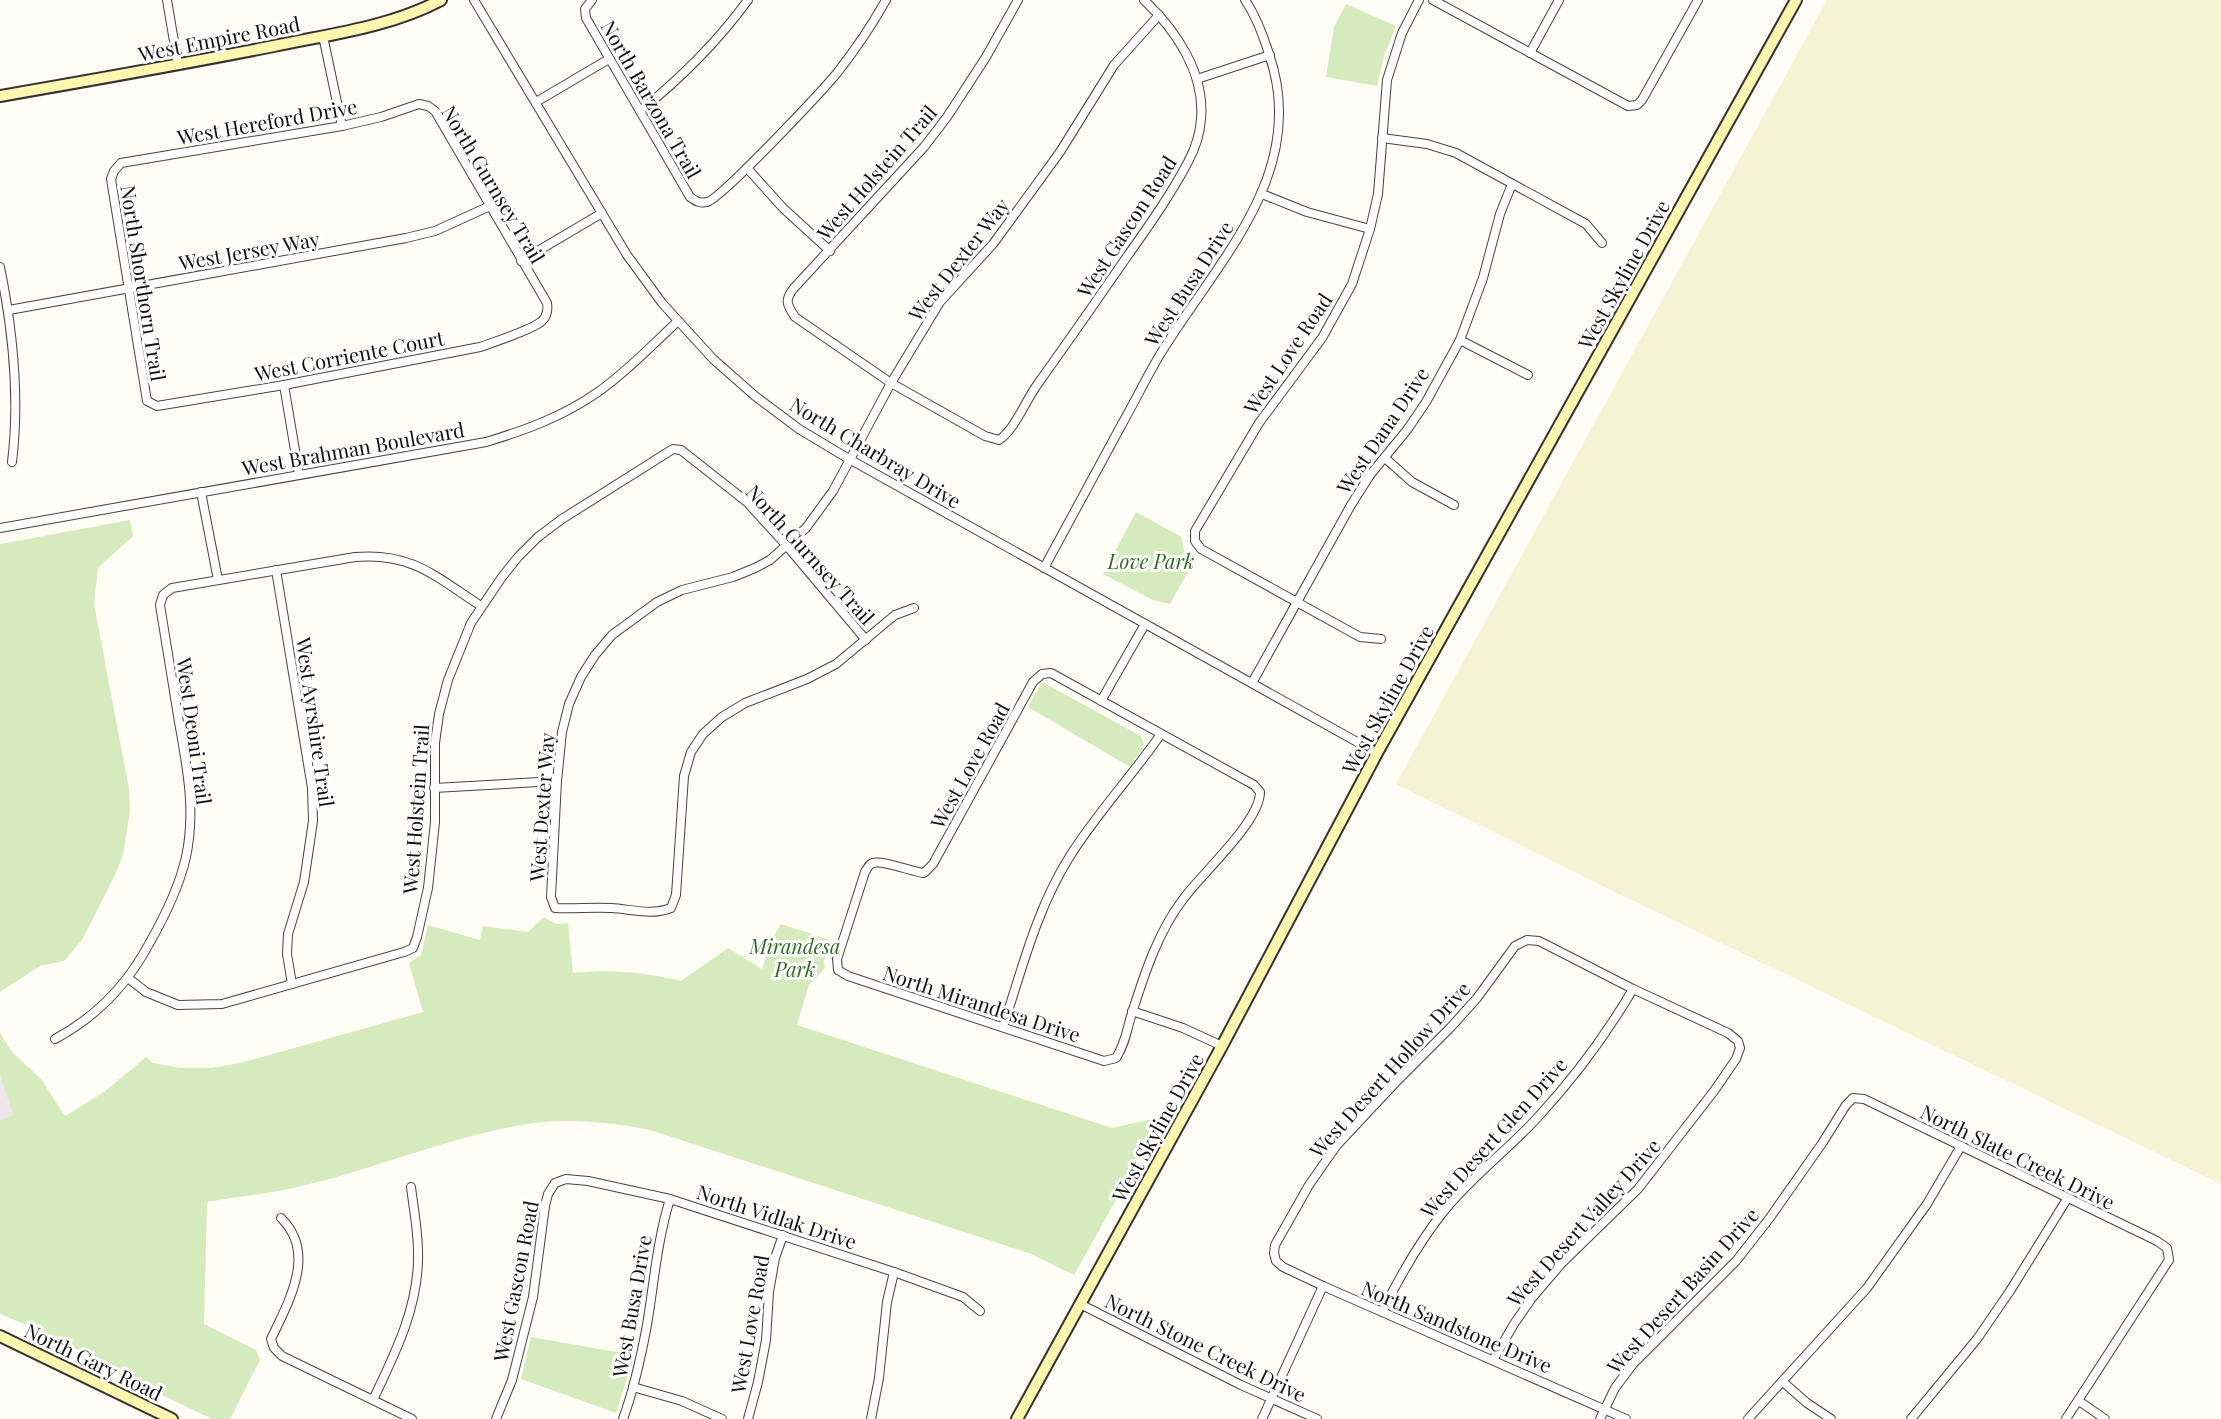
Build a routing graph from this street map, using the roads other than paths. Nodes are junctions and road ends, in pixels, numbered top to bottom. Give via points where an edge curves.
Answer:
1 (167, 0) edge
2 (441, 0) edge
3 (474, 0) edge
4 (592, 0) edge
5 (748, 0) edge
6 (886, 0) edge
7 (1018, 0) edge
8 (1144, 0) edge
9 (1245, 0) edge
10 (1419, 0) edge
11 (1432, 0) edge
12 (1559, 0) edge
13 (1698, 0) edge
14 (1796, 0) edge
15 (1159, 15) junction
16 (323, 36) junction
17 (1530, 53) junction
18 (1270, 55) junction
19 (609, 58) junction
20 (178, 65) junction
21 (1197, 79) junction
22 (0, 96) edge
23 (536, 102) junction
24 (428, 106) joint
25 (640, 111) junction
26 (342, 126) junction
27 (1382, 138) junction
28 (747, 168) junction
29 (114, 171) joint
30 (1512, 184) junction
31 (1262, 194) junction
32 (490, 206) junction
33 (602, 213) junction
34 (1370, 229) junction
35 (1602, 243) dead end
36 (830, 251) junction
37 (521, 261) junction
38 (0, 267) edge
39 (128, 288) junction
40 (9, 310) junction
41 (548, 310) joint
42 (677, 322) junction
43 (1460, 340) junction
44 (1528, 375) dead end
45 (891, 383) junction
46 (284, 385) junction
47 (147, 402) joint
48 (673, 450) joint
49 (1385, 458) junction
50 (849, 459) junction
51 (12, 462) dead end
52 (299, 474) junction
53 (201, 492) junction
54 (1454, 505) dead end
55 (0, 528) edge
56 (788, 546) junction
57 (1044, 568) junction
58 (276, 570) junction
59 (218, 580) junction
60 (1297, 603) junction
61 (481, 606) junction
62 (914, 608) dead end
63 (1144, 624) junction
64 (1381, 639) dead end
65 (866, 640) junction
66 (1252, 683) junction
67 (1101, 701) junction
68 (1161, 734) junction
69 (1377, 753) junction
70 (557, 781) junction
71 (434, 788) junction
72 (838, 970) joint
73 (128, 978) junction
74 (292, 984) junction
75 (1633, 989) junction
76 (1132, 1011) junction
77 (1003, 1027) junction
78 (55, 1039) dead end
79 (1222, 1046) junction
80 (1853, 1098) joint
81 (1961, 1146) junction
82 (555, 1183) joint
83 (411, 1187) dead end
84 (2067, 1198) junction
85 (670, 1199) junction
86 (281, 1218) dead end
87 (783, 1235) junction
88 (1276, 1261) joint
89 (894, 1272) junction
90 (1323, 1286) junction
91 (1080, 1304) junction
92 (980, 1311) dead end
93 (1382, 1312) junction
94 (0, 1336) edge
95 (1493, 1360) junction
96 (1784, 1382) junction
97 (633, 1387) junction
98 (1273, 1399) junction
99 (373, 1400) junction
100 (2079, 1401) junction
101 (1605, 1408) junction
102 (159, 1416) edge
103 (172, 1419) edge
104 (412, 1419) edge
105 (496, 1419) edge
106 (623, 1419) edge
107 (722, 1419) edge
108 (748, 1419) edge
109 (871, 1419) edge
110 (1017, 1419) edge
111 (1262, 1419) edge
112 (1317, 1419) edge
113 (1600, 1419) edge
114 (1626, 1419) edge
115 (1748, 1419) edge
116 (1831, 1419) edge
117 (1911, 1419) edge
118 (2066, 1419) edge
119 (2105, 1419) edge

1 - 20 street
2 - 16 street, West Empire Road via 389,21
3 - 23 street, North Charbray Drive
4 - 19 street, North Barzona Trail via 585,9 586,18
5 - 25 street via 706,49
6 - 28 street via 836,74
7 - 36 street, West Holstein Trail via 947,117
8 - 15 street, West Gascon Road
9 - 18 street, West Busa Drive
10 - 27 street, West Love Road via 1393,56
11 - 17 street
12 - 17 street
13 - 17 street via 1637,105 1628,106
14 - 69 street, West Skyline Drive
15 - 21 street, West Gascon Road via 1181,44
15 - 45 street, West Dexter Way via 1113,65 1060,152 993,244 940,302
16 - 20 street, West Empire Road
16 - 26 street
18 - 21 street
18 - 31 street, West Busa Drive via 1279,99 1279,131
19 - 23 street
19 - 25 street, North Barzona Trail
20 - 22 street, West Empire Road
21 - 45 street, West Gascon Road via 1201,117 1189,160 1155,216 1034,389 1009,433 999,440 985,435
23 - 33 street, North Charbray Drive
24 - 26 street, West Hereford Drive via 419,104
24 - 32 street, North Gurnsey Trail via 435,111
25 - 28 street, North Barzona Trail via 690,197 698,202 709,202
26 - 29 street, West Hereford Drive via 120,163
27 - 30 street via 1427,144 1456,153
27 - 34 street, West Love Road
28 - 36 street
29 - 39 street, North Shorthorn Trail via 111,179
30 - 35 street via 1586,224
30 - 43 street, West Dana Drive
31 - 34 street via 1307,212
31 - 57 street, West Busa Drive via 1248,222 1161,353
32 - 37 street, North Gurnsey Trail
32 - 39 street, West Jersey Way via 435,231 406,238
33 - 37 street
33 - 42 street, North Charbray Drive via 645,282
34 - 60 street, West Love Road via 1352,284 1339,309 1259,423 1195,531 1195,541 1201,549
36 - 45 street, West Holstein Trail via 787,296 786,304 795,317
37 - 41 street, North Gurnsey Trail
38 - 40 street
39 - 40 street, West Jersey Way
39 - 47 street, North Shorthorn Trail
40 - 51 street via 16,432
41 - 46 street, West Corriente Court via 542,321 480,347
42 - 50 street, North Charbray Drive via 756,396 799,429
42 - 52 street, West Brahman Boulevard via 599,391 548,421 486,442
43 - 44 street
43 - 49 street, West Dana Drive via 1426,402
45 - 50 street, West Dexter Way
46 - 47 street, West Corriente Court via 157,406
46 - 52 street
48 - 56 street, North Gurnsey Trail via 681,450 747,502
48 - 61 street, West Holstein Trail via 538,537
49 - 54 street via 1412,482
49 - 60 street, West Dana Drive via 1351,505
50 - 56 street, West Dexter Way via 821,510
50 - 57 street, North Charbray Drive
52 - 53 street, West Brahman Boulevard
53 - 55 street, West Brahman Boulevard
53 - 59 street
56 - 65 street, North Gurnsey Trail
56 - 70 street, West Dexter Way via 770,560 733,577 682,590 657,602 612,635 585,669 569,704
57 - 63 street, North Charbray Drive
58 - 59 street
58 - 61 street via 356,557 396,557 418,565
58 - 74 street, West Ayrshire Trail via 312,788 304,882 288,934
59 - 73 street, West Deoni Trail via 172,588 163,595 160,605 190,789 191,822 175,894
60 - 64 street via 1360,637
60 - 66 street, West Dana Drive
61 - 71 street, West Holstein Trail via 460,646 439,714
62 - 65 street via 895,615
63 - 66 street, North Charbray Drive
63 - 67 street
65 - 70 street, West Dexter Way via 836,664 807,679 744,703 703,734 691,752 684,776 676,895 671,908 650,913 555,908 551,897
66 - 69 street, North Charbray Drive
67 - 68 street
67 - 72 street, West Love Road via 1051,673 1042,674 1034,682 933,864 924,873 879,861 865,872 837,959
68 - 76 street via 1254,785 1260,800 1168,923
68 - 77 street via 1090,828 1052,888
69 - 79 street, West Skyline Drive
70 - 71 street
71 - 74 street, West Holstein Trail via 435,822 428,888 412,948
72 - 77 street, North Mirandesa Drive
73 - 74 street via 160,999 200,1006 222,1004
73 - 78 street, West Deoni Trail via 88,1018
75 - 88 street, West Desert Hollow Drive via 1539,942 1527,940 1515,946 1477,998 1338,1144 1275,1245
75 - 93 street, West Desert Glen Drive via 1553,1100 1445,1210 1399,1278
75 - 95 street, West Desert Valley Drive via 1728,1033 1738,1041 1736,1059 1638,1189 1532,1298
76 - 77 street, North Mirandesa Drive via 1123,1047 1116,1058 1104,1061
76 - 79 street
79 - 91 street, West Skyline Drive
80 - 81 street, North Slate Creek Drive via 1864,1099
80 - 101 street, West Desert Basin Drive via 1743,1253 1633,1364
81 - 84 street, North Slate Creek Drive
81 - 96 street via 1927,1204 1867,1288
82 - 85 street, North Vidlak Drive via 566,1179 588,1181
82 - 105 street, West Gascon Road via 545,1206 524,1336
83 - 99 street via 418,1259 416,1291 408,1321
84 - 100 street, North Slate Creek Drive via 2157,1241 2167,1248 2169,1260
84 - 117 street via 1977,1339
85 - 87 street, North Vidlak Drive
85 - 97 street, West Busa Drive
86 - 99 street via 292,1228 296,1239 297,1274 292,1296 272,1339 274,1348 282,1356
87 - 89 street, North Vidlak Drive
87 - 108 street, West Love Road via 775,1258 766,1340
88 - 90 street, North Sandstone Drive
89 - 92 street, North Vidlak Drive via 963,1297
89 - 109 street
90 - 93 street, North Sandstone Drive
90 - 98 street
91 - 98 street, North Stone Creek Drive
91 - 110 street, West Skyline Drive
93 - 95 street, North Sandstone Drive
94 - 102 street, North Gary Road
95 - 101 street, North Sandstone Drive
96 - 115 street
96 - 116 street
97 - 106 street, West Busa Drive
97 - 107 street via 682,1401
98 - 111 street
98 - 112 street, North Stone Creek Drive
99 - 104 street
100 - 118 street
100 - 119 street
101 - 113 street, West Desert Basin Drive
101 - 114 street, North Sandstone Drive
102 - 103 street, North Gary Road

